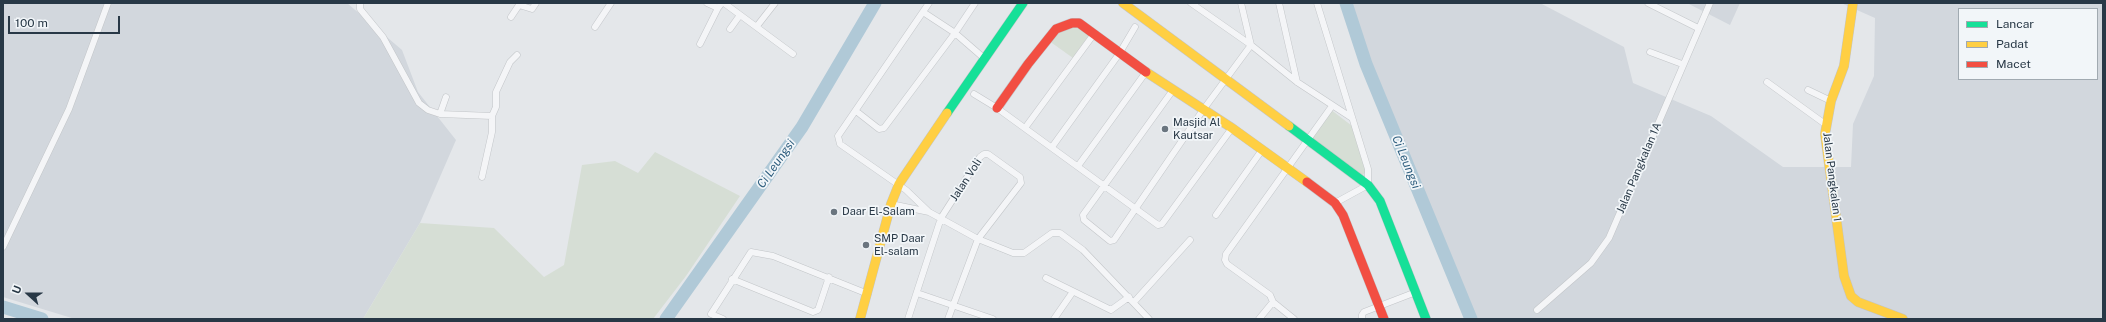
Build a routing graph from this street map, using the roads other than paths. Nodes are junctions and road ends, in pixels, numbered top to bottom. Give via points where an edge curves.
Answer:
1 (108, 3) edge
2 (360, 3) edge
3 (536, 3) edge
4 (611, 3) edge
5 (707, 3) edge
6 (775, 3) edge
7 (930, 3) edge
8 (975, 3) edge
9 (1023, 3) edge
10 (1191, 3) edge
11 (1241, 3) edge
12 (1279, 3) edge
13 (1317, 3) edge
14 (1648, 3) edge
15 (1710, 3) edge
16 (1853, 3) edge
17 (724, 4) edge
18 (1126, 4) edge
19 (923, 12) junction
20 (740, 15) junction
21 (511, 17) dead end
22 (756, 26) junction
23 (595, 27) dead end
24 (1135, 27) dead end
25 (1698, 28) junction
26 (730, 29) dead end
27 (955, 33) junction
28 (1094, 34) junction
29 (700, 44) dead end
30 (1251, 45) junction
31 (1650, 52) dead end
32 (793, 54) dead end
33 (1119, 54) junction
34 (517, 55) dead end
35 (985, 59) junction
36 (1682, 64) junction
37 (1146, 72) junction
38 (1225, 79) junction
39 (1297, 82) junction
40 (1767, 82) dead end
41 (1173, 90) junction
42 (1808, 90) dead end
43 (974, 94) dead end
44 (446, 97) dead end
45 (1831, 101) junction
46 (1332, 106) junction
47 (997, 108) junction
48 (1203, 110) junction
49 (856, 111) junction
50 (440, 114) junction
51 (492, 116) junction
52 (1352, 118) junction
53 (1825, 124) junction
54 (1025, 128) junction
55 (1232, 128) junction
56 (1308, 140) junction
57 (1052, 147) junction
58 (1262, 150) junction
59 (1078, 166) junction
60 (1287, 168) junction
61 (482, 177) dead end
62 (898, 184) junction
63 (1368, 184) junction
64 (1104, 185) junction
65 (1335, 203) junction
66 (891, 204) junction
67 (1136, 208) junction
68 (929, 212) junction
69 (1216, 215) dead end
70 (941, 218) junction
71 (978, 238) junction
72 (1190, 240) dead end
73 (3, 247) edge
74 (829, 277) junction
75 (1046, 278) dead end
76 (732, 280) junction
77 (1416, 292) junction
78 (917, 293) junction
79 (1072, 293) junction
80 (868, 294) junction
81 (1129, 296) junction
82 (1134, 302) junction
83 (1272, 302) junction
84 (954, 305) junction
85 (1379, 307) junction
86 (1537, 310) dead end
87 (723, 319) edge
88 (860, 319) edge
89 (908, 319) edge
90 (948, 319) edge
91 (993, 319) edge
92 (1054, 319) edge
93 (1149, 319) edge
94 (1259, 319) edge
95 (1294, 319) edge
96 (1362, 319) edge
97 (1384, 319) edge
98 (1426, 319) edge
99 (1902, 319) edge

1 - 73 street via 69,110
2 - 50 street via 360,9 383,37 419,103 428,110
3 - 21 street via 532,9 519,5
4 - 23 street
5 - 17 street
6 - 22 street
7 - 19 street
8 - 27 street
9 - 35 street
10 - 30 street
11 - 30 street
12 - 39 street
13 - 52 street
14 - 25 street
15 - 25 street, Jalan Pangkalan 1A
16 - 45 street, Jalan Pangkalan 1 via 1844,66
17 - 20 street
17 - 29 street
18 - 38 street
19 - 27 street
19 - 49 street
20 - 22 street
20 - 26 street
22 - 32 street
24 - 33 street
25 - 36 street, Jalan Pangkalan 1A
27 - 35 street
27 - 49 street via 884,128 879,129
28 - 33 street
28 - 47 street via 1077,22 1056,29
28 - 54 street
30 - 38 street
30 - 39 street
31 - 36 street
33 - 37 street
33 - 57 street
34 - 51 street via 510,62 496,92 496,108
35 - 62 street
36 - 86 street, Jalan Pangkalan 1A via 1609,238 1591,263
37 - 41 street
37 - 59 street
38 - 48 street
38 - 56 street
39 - 46 street
40 - 53 street
41 - 48 street
41 - 64 street
42 - 45 street
43 - 47 street
44 - 50 street
45 - 53 street, Jalan Pangkalan 1
46 - 52 street
46 - 56 street
47 - 54 street
48 - 55 street
48 - 67 street
49 - 62 street via 838,136 838,141
50 - 51 street
51 - 61 street via 492,132
52 - 63 street via 1368,169
53 - 99 street, Jalan Pangkalan 1 via 1846,286 1858,302
54 - 57 street
55 - 58 street
55 - 67 street via 1162,224 1157,224
56 - 60 street
56 - 63 street
57 - 59 street
58 - 60 street
58 - 69 street
59 - 64 street
60 - 65 street
60 - 83 street via 1226,254 1225,260 1270,295
62 - 66 street
62 - 68 street
63 - 65 street
63 - 77 street via 1380,202
64 - 67 street
64 - 67 street via 1083,218 1110,241 1114,240
65 - 85 street via 1343,215
66 - 68 street
66 - 80 street
68 - 70 street
70 - 71 street
70 - 71 street, Jalan Voli via 980,157 984,154 992,156 1020,177 1021,181
70 - 78 street, Jalan Voli
71 - 81 street via 1013,253 1024,253 1052,234 1060,232 1083,250
71 - 84 street
72 - 82 street
74 - 76 street via 773,256 753,252 748,254
74 - 76 street via 818,310 812,312
74 - 80 street
75 - 79 street
76 - 87 street via 711,314
77 - 85 street
77 - 98 street
78 - 84 street
78 - 89 street, Jalan Voli
79 - 81 street via 1111,310
79 - 92 street
80 - 88 street
81 - 82 street
82 - 93 street
83 - 94 street
83 - 95 street
84 - 90 street
84 - 91 street
85 - 96 street via 1364,312
85 - 97 street

